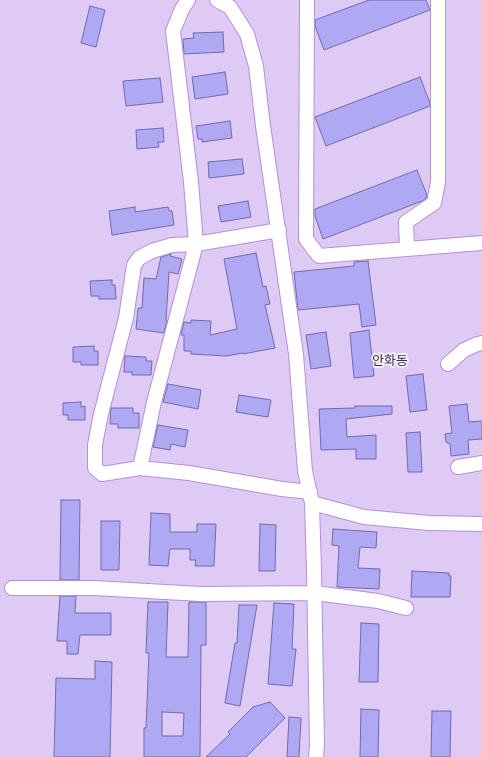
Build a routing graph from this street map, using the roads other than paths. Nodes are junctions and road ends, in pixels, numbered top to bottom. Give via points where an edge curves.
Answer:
1 (188, 0) edge
2 (217, 0) edge
3 (307, 0) edge
4 (438, 0) edge
5 (279, 230) junction
6 (482, 243) edge
7 (196, 244) junction
8 (407, 249) junction
9 (482, 343) edge
10 (448, 364) dead end
11 (482, 463) edge
12 (458, 467) dead end
13 (140, 468) junction
14 (311, 497) junction
15 (482, 524) edge
16 (12, 588) dead end
17 (314, 593) junction
18 (406, 608) dead end
19 (316, 757) edge

1 - 7 street via 173,31
2 - 5 street via 230,7 247,34 256,66
3 - 8 street via 306,239 319,256
4 - 8 street via 438,182 434,204 406,222
5 - 7 street
5 - 14 street via 296,354 305,471
6 - 8 street
7 - 13 street via 154,402
7 - 13 street via 172,245 152,251 139,258 134,265 126,318 95,445 95,468 102,474
9 - 10 street via 464,350
11 - 12 street
13 - 14 street via 189,473 282,489
14 - 15 street via 364,517 429,523
14 - 17 street
16 - 17 street via 94,588 201,594
17 - 18 street via 378,601
17 - 19 street

